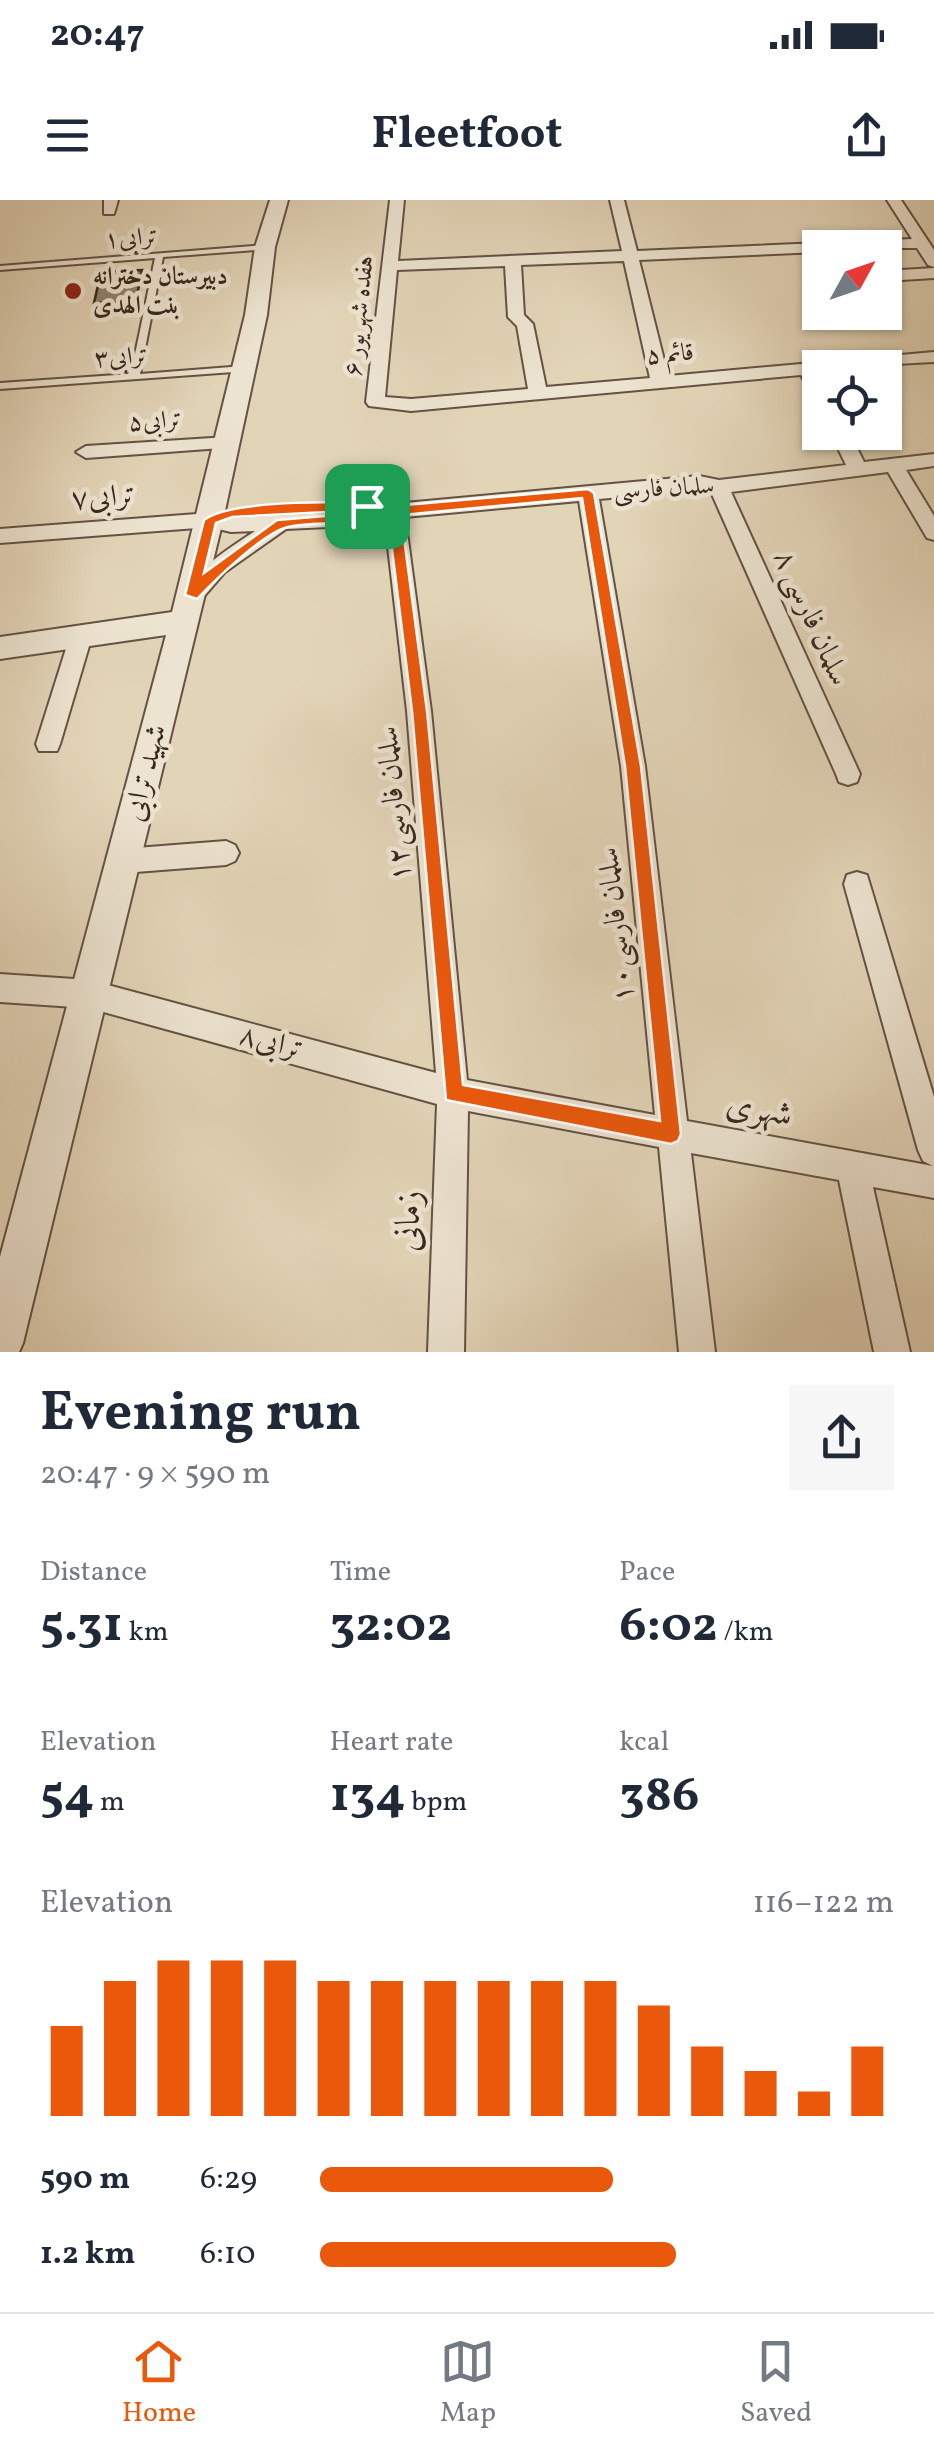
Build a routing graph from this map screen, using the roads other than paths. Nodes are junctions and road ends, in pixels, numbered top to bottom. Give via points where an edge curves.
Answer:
1 (279, 200) edge
2 (396, 200) edge
3 (617, 200) edge
4 (894, 200) edge
5 (922, 242) junction
6 (265, 247) junction
7 (630, 256) junction
8 (159, 257) junction
9 (513, 261) junction
10 (934, 262) edge
11 (390, 266) junction
12 (0, 268) edge
13 (934, 273) edge
14 (902, 275) edge
15 (934, 357) edge
16 (902, 360) edge
17 (802, 368) edge
18 (244, 369) junction
19 (135, 376) junction
20 (660, 381) junction
21 (0, 386) edge
22 (538, 393) junction
23 (411, 405) joint
24 (228, 443) junction
25 (848, 450) edge
26 (86, 452) dead end
27 (934, 460) edge
28 (893, 465) junction
29 (858, 470) junction
30 (719, 486) junction
31 (588, 493) junction
32 (394, 511) junction
33 (210, 520) junction
34 (282, 523) junction
35 (934, 533) edge
36 (0, 536) edge
37 (188, 608) junction
38 (81, 636) junction
39 (0, 648) edge
40 (48, 744) dead end
41 (848, 774) dead end
42 (226, 853) dead end
43 (124, 860) junction
44 (857, 884) dead end
45 (0, 988) edge
46 (90, 994) junction
47 (454, 1093) junction
48 (671, 1134) junction
49 (934, 1150) edge
50 (852, 1166) junction
51 (934, 1182) edge
52 (0, 1343) edge
53 (446, 1352) edge
54 (697, 1352) edge
55 (892, 1352) edge

1 - 6 street, شهید ترابی
2 - 11 street, هفده شهریور ۶
3 - 7 street
4 - 5 street via 912,216
5 - 7 street
5 - 10 street
6 - 8 lane, ترابی۱
6 - 18 street, شهید ترابی
7 - 9 street
7 - 20 street
8 - 12 lane, ترابی۱
8 - 19 lane
9 - 11 street
9 - 22 street via 516,317 525,324
11 - 23 street, هفده شهریور ۶ via 376,402
13 - 14 street
15 - 16 street, قائم ۵
17 - 20 street, قائم ۵
18 - 19 lane, ترابی۳
18 - 24 street, شهید ترابی
19 - 21 lane, ترابی۳
20 - 22 street, قائم ۵
22 - 23 street, قائم ۵
24 - 26 street, ترابی۵
24 - 33 street, شهید ترابی
25 - 29 street
27 - 28 street, سلمان فارسی
28 - 29 street, سلمان فارسی
28 - 35 street
29 - 30 street, سلمان فارسی
30 - 31 street, سلمان فارسی
30 - 41 street, سلمان فارسی ۸
31 - 32 street, سلمان فارسی
31 - 48 street, سلمان فارسی۱۰ via 633,766
32 - 33 street, سلمان فارسی via 367,506 230,512
32 - 34 street, سلمان فارسی
32 - 47 street, سلمان فارسی۱۲
33 - 34 street, سلمان فارسی
33 - 36 street, ترابی۷
33 - 37 street, شهید ترابی
34 - 37 street via 218,567
37 - 38 street
37 - 43 street, شهید ترابی
38 - 39 street
38 - 40 street
42 - 43 street
43 - 46 street, شهید ترابی
44 - 49 street
45 - 46 street, ترابی۸
46 - 47 street, ترابی۸
46 - 52 street, شهید ترابی
47 - 48 street, شهری
47 - 53 street, زمانی
48 - 50 street, شهری
48 - 54 street, سلمان فارسی۱۰
50 - 51 street, شهری
50 - 55 street

